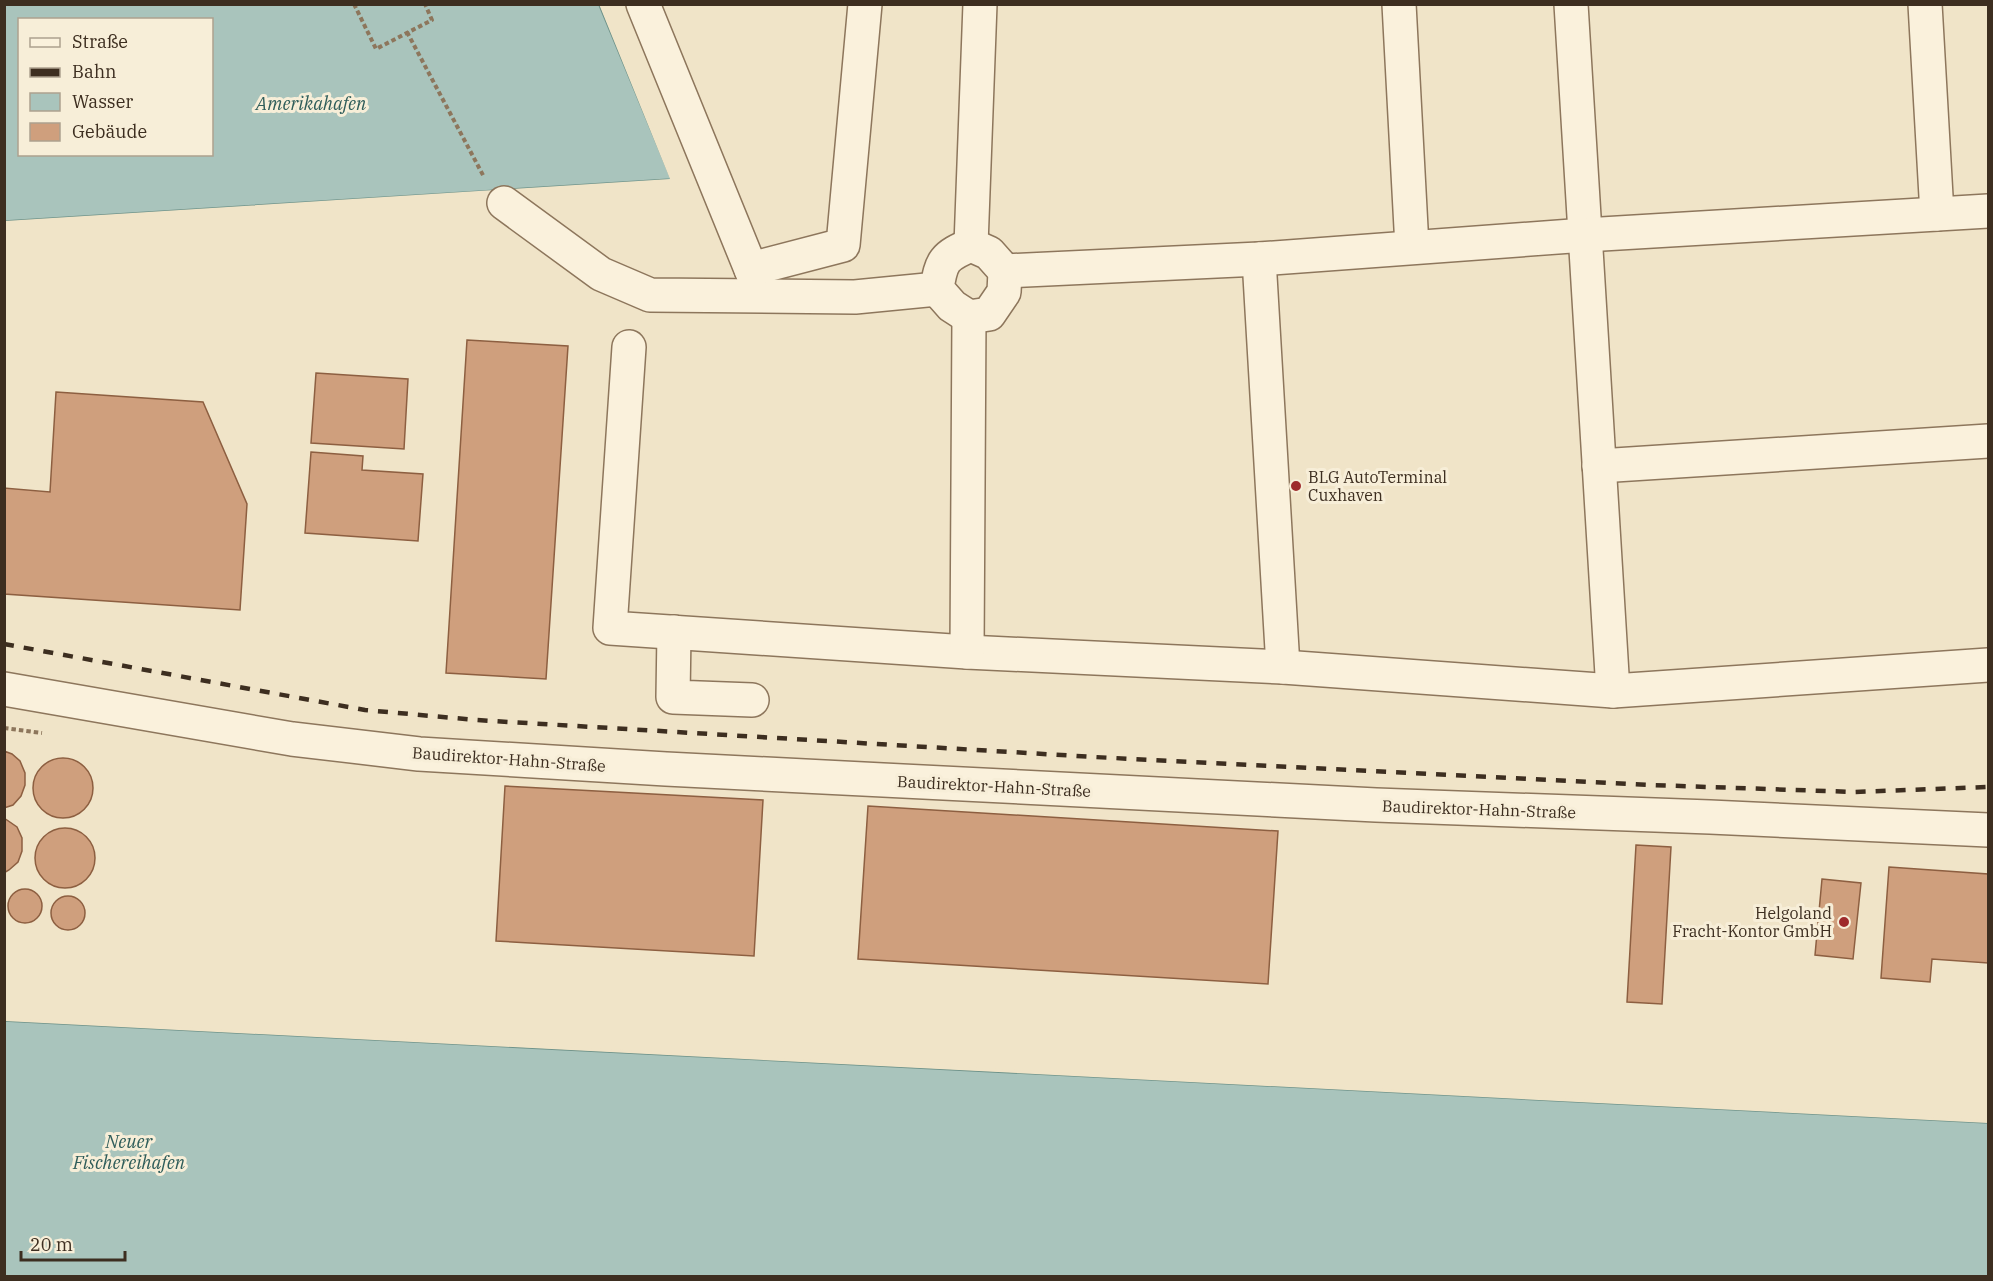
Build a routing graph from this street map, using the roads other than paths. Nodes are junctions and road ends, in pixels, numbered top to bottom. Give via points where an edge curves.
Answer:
1 (643, 4) edge
2 (865, 4) edge
3 (980, 4) edge
4 (1399, 4) edge
5 (1571, 4) edge
6 (1925, 4) edge
7 (496, 192) road end
8 (1989, 211) edge
9 (1937, 214) junction
10 (1585, 235) junction
11 (971, 245) junction
12 (1412, 247) junction
13 (1259, 259) junction
14 (1005, 271) junction
15 (756, 283) junction
16 (937, 289) junction
17 (969, 317) junction
18 (629, 347) dead end
19 (1989, 441) edge
20 (1599, 466) junction
21 (674, 632) junction
22 (967, 652) junction
23 (1989, 665) edge
24 (1283, 667) junction
25 (4, 689) edge
26 (1613, 691) junction
27 (752, 700) dead end
28 (1989, 830) edge

1 - 15 street
2 - 15 street via 843,245
3 - 11 street
4 - 12 street
5 - 10 street
6 - 9 street
7 - 15 street via 602,274 650,295
8 - 9 street
9 - 10 street
10 - 12 street
10 - 20 street
11 - 14 street via 989,253
11 - 16 street via 954,252 940,267
12 - 13 street
13 - 14 street
13 - 24 street
14 - 17 street via 1004,292 989,314
15 - 16 street via 855,297
16 - 17 street
17 - 22 street
18 - 21 street via 610,628
19 - 20 street
20 - 26 street
21 - 22 street
21 - 27 street via 673,697
22 - 24 street
23 - 26 street
24 - 26 street
25 - 28 street, Baudirektor-Hahn-Straße via 292,740 419,754 1376,805

